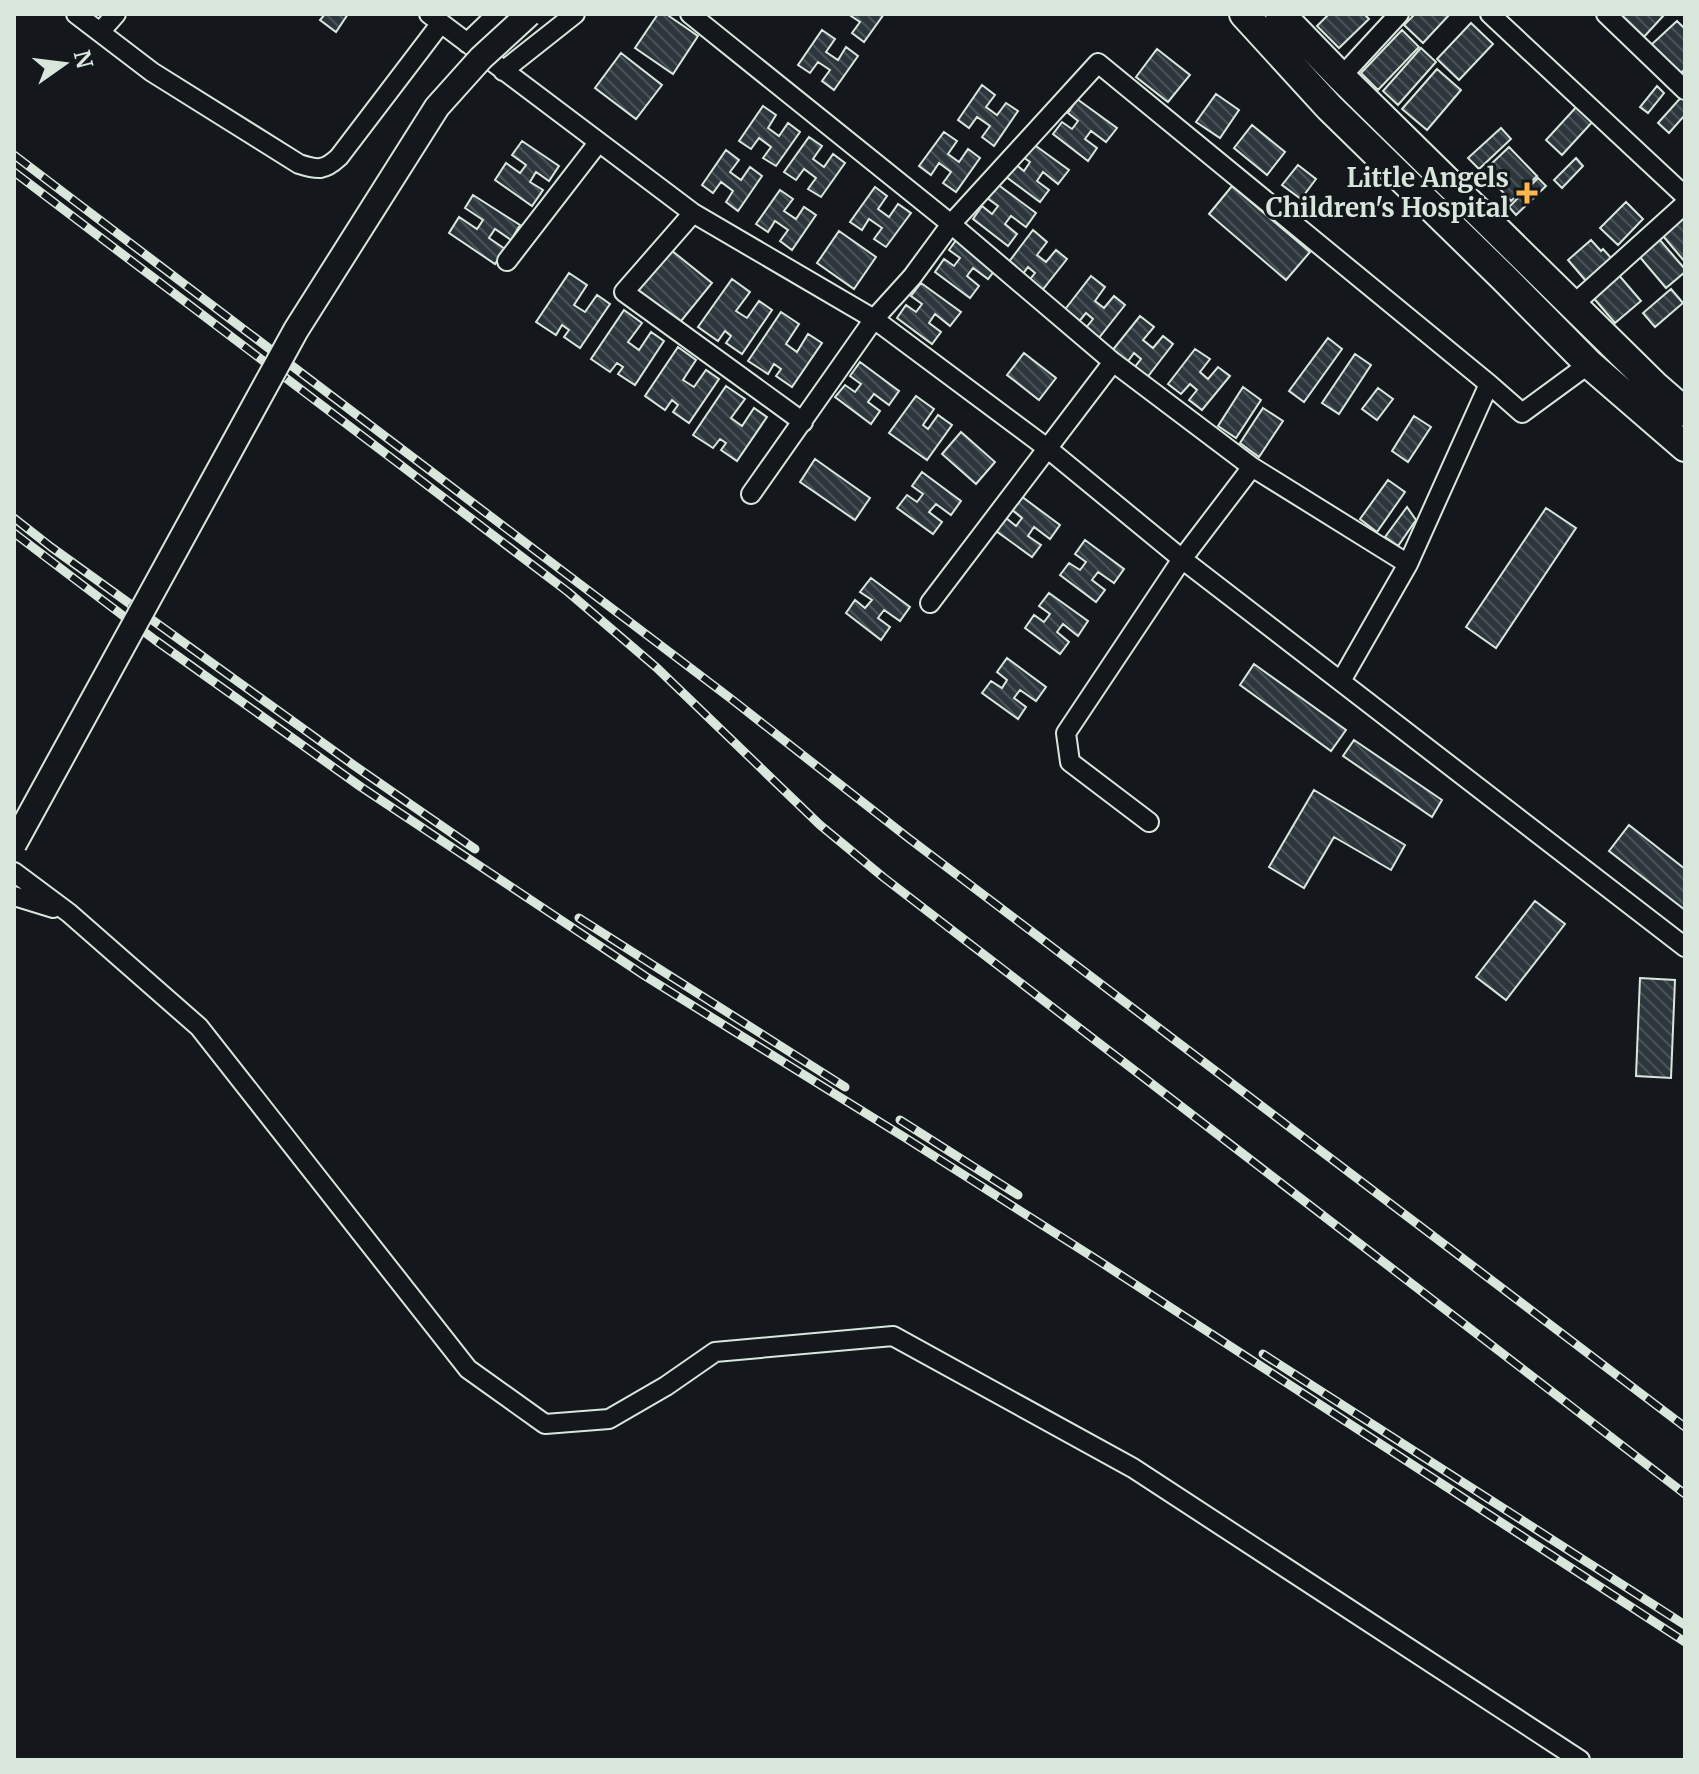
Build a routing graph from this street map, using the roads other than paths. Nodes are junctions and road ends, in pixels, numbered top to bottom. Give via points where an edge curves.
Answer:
1 (76, 14) edge
2 (116, 14) edge
3 (497, 14) edge
4 (529, 14) edge
5 (575, 14) edge
6 (690, 14) edge
7 (1244, 14) edge
8 (1280, 14) edge
9 (1399, 14) edge
10 (1490, 14) edge
11 (1606, 14) edge
12 (435, 18) edge
13 (100, 32) junction
14 (467, 43) junction
15 (503, 71) junction
16 (1341, 77) junction
17 (1685, 90) edge
18 (598, 143) junction
19 (1685, 196) edge
20 (1685, 204) edge
21 (693, 213) junction
22 (951, 224) junction
23 (507, 261) dead end
24 (1573, 305) junction
25 (874, 319) junction
26 (1113, 362) junction
27 (1589, 364) junction
28 (1489, 384) junction
29 (1685, 412) edge
30 (803, 422) junction
31 (1685, 447) edge
32 (1047, 448) junction
33 (1252, 467) junction
34 (751, 494) dead end
35 (1182, 559) junction
36 (1408, 564) junction
37 (930, 603) dead end
38 (1341, 681) junction
39 (1149, 822) dead end
40 (14, 844) edge
41 (14, 872) edge
42 (14, 896) edge
43 (69, 913) junction
44 (1685, 947) edge
45 (1580, 1760) edge

1 - 13 street
2 - 13 street
3 - 14 street
4 - 40 street, bridge via 437,107 296,330
5 - 15 street
6 - 22 street
7 - 27 main road via 1329,107
8 - 16 main road
9 - 16 street
10 - 19 street
11 - 17 street
12 - 13 street via 339,157 329,167 316,169 299,164 152,72
12 - 14 street
14 - 15 street
15 - 18 street
16 - 24 main road
18 - 21 street
18 - 23 street
20 - 24 street
21 - 25 street
21 - 30 street via 624,292
22 - 25 street
22 - 26 street
22 - 28 street via 1098,63
24 - 29 main road
25 - 30 street
25 - 32 street
26 - 32 street
26 - 33 street
27 - 28 street via 1522,413
27 - 31 main road
28 - 36 street
30 - 34 street
32 - 35 street
32 - 37 street
33 - 35 street
33 - 36 street
35 - 38 street
35 - 39 street via 1066,733 1070,762
36 - 38 street
38 - 44 street
41 - 43 street
42 - 43 street
43 - 45 street via 199,1027 468,1369 545,1424 609,1419 715,1352 893,1336 1133,1468

